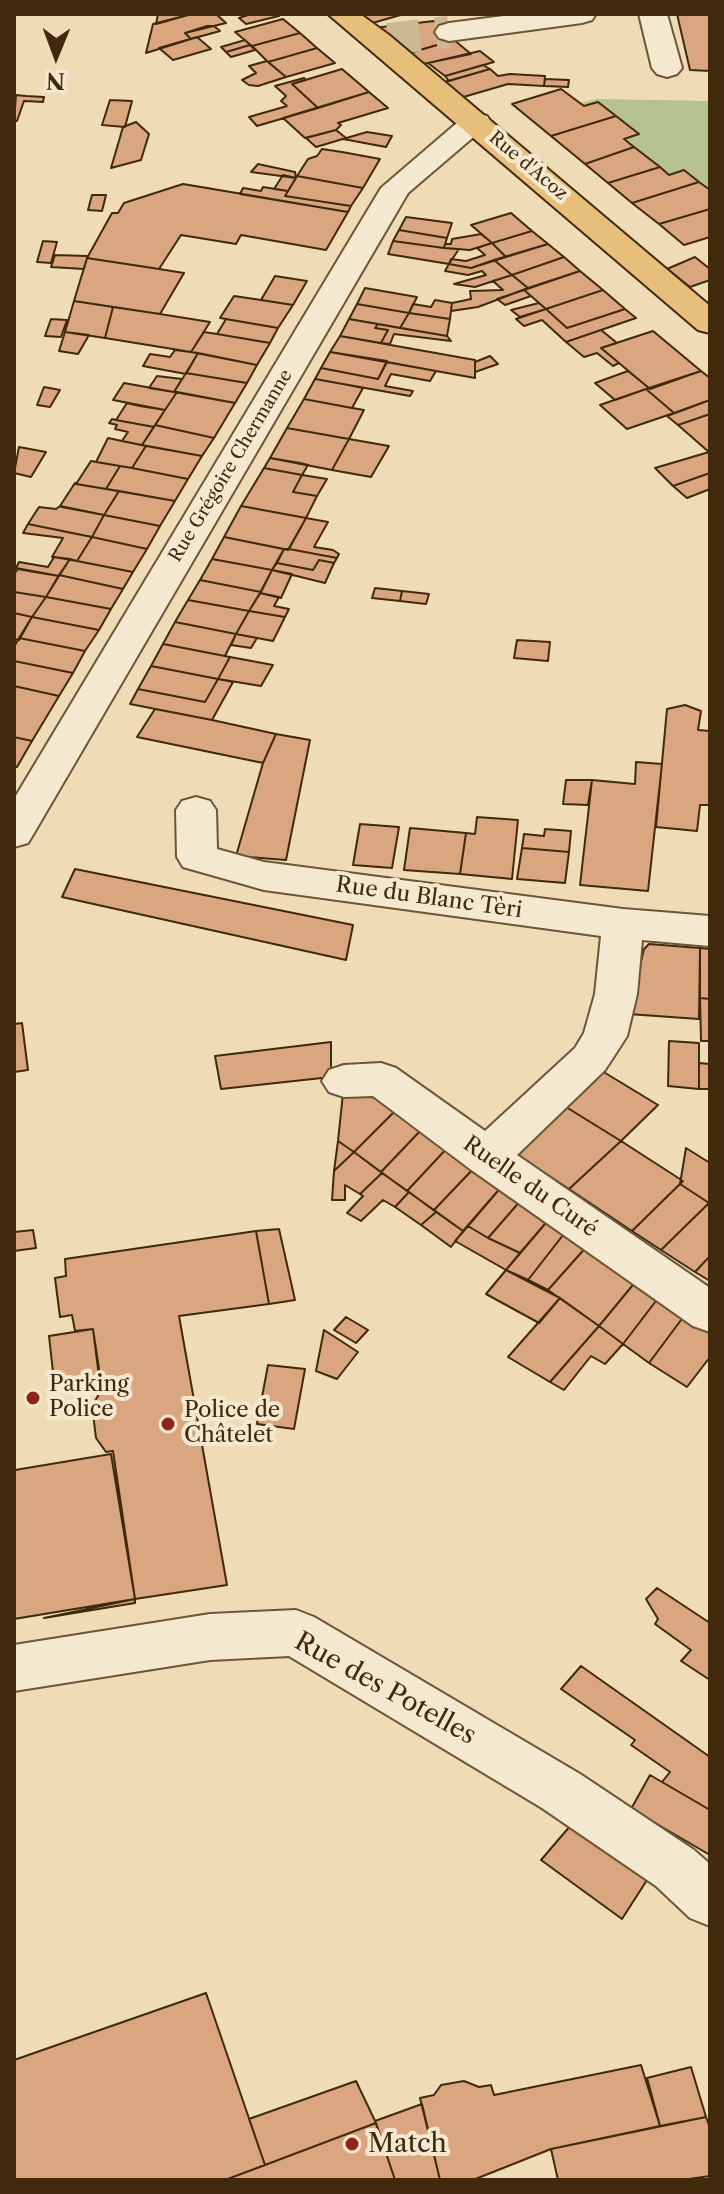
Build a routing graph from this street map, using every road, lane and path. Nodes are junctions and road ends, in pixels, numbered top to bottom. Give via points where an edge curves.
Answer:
1 (342, 14) edge
2 (582, 14) edge
3 (653, 14) edge
4 (449, 32) tunnel mouth
5 (667, 68) dead end
6 (476, 122) junction
7 (710, 323) edge
8 (196, 810) dead end
9 (14, 833) edge
10 (623, 924) junction
11 (710, 931) edge
12 (344, 1081) dead end
13 (486, 1157) junction
14 (710, 1313) edge
15 (14, 1668) edge
16 (710, 1900) edge

1 - 6 main road, Rue d'Acoz via 384,40
2 - 4 street
3 - 5 street
6 - 7 main road, Rue d'Acoz
6 - 9 street, Rue Grégoire Chermanne via 396,188
8 - 10 street, Rue du Blanc Tèri via 197,857 264,876
10 - 11 street, Rue du Blanc Tèri
10 - 13 street via 616,994 605,1036 590,1059
12 - 13 street, Ruelle du Curé via 381,1079
13 - 14 street, Ruelle du Curé
15 - 16 street, Rue des Potelles via 210,1637 296,1633 561,1791 675,1868

